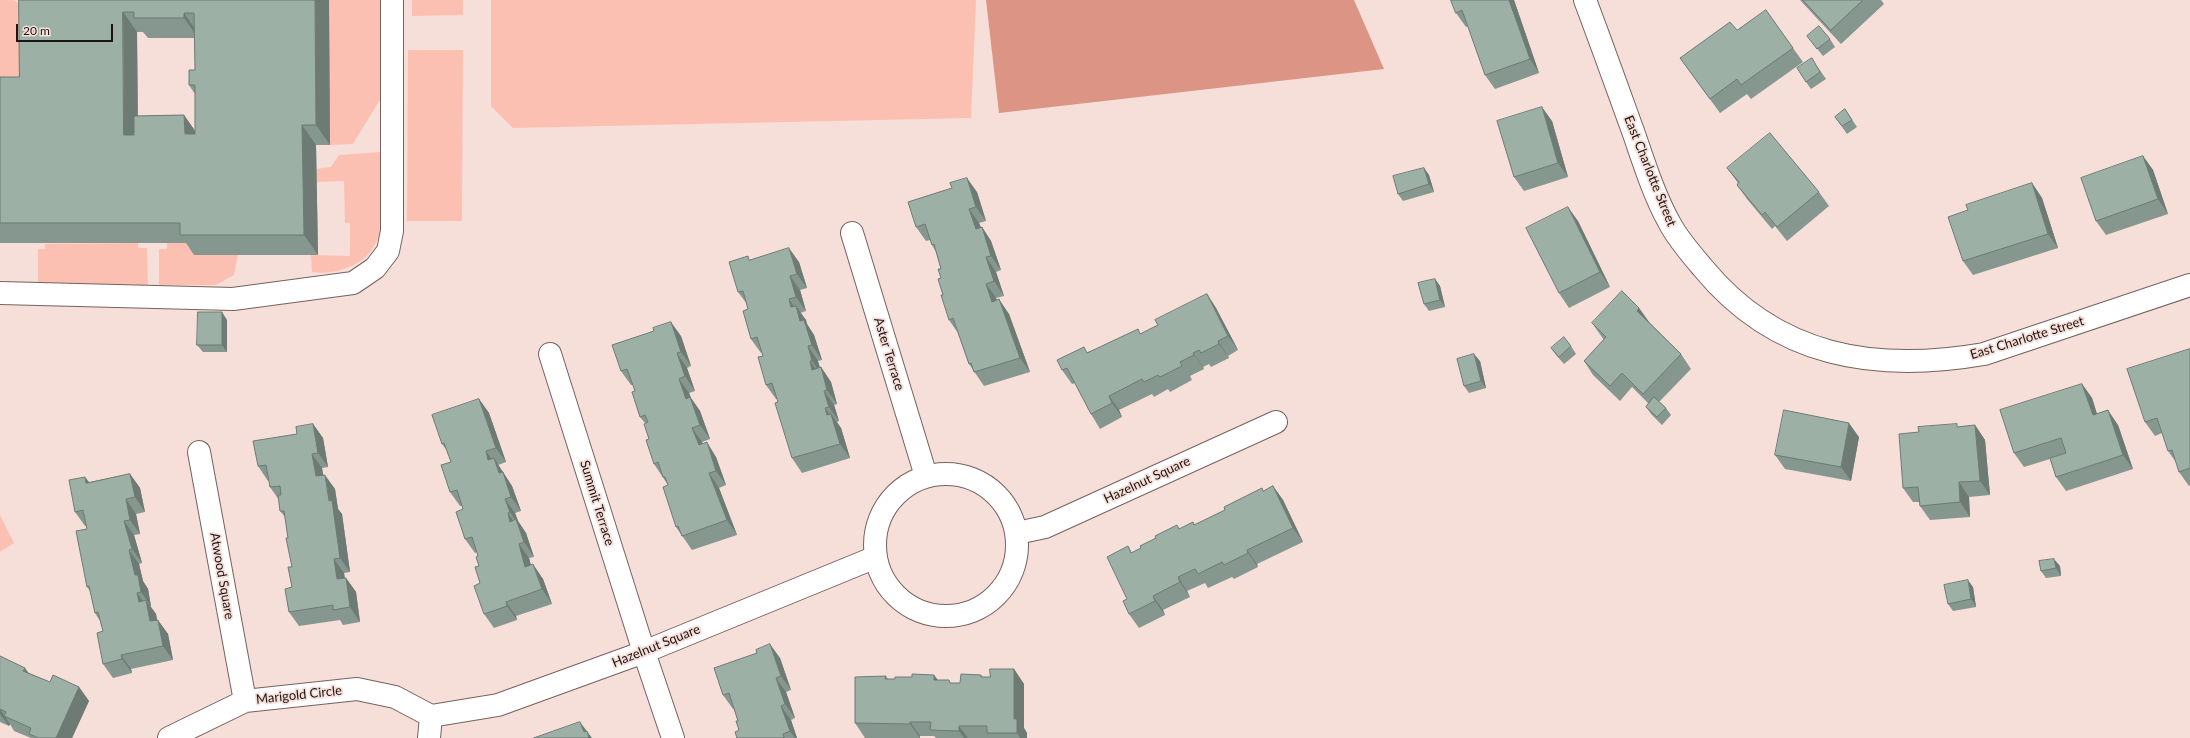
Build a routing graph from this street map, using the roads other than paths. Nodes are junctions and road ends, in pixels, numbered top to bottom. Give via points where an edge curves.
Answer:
1 (392, 0) edge
2 (1585, 0) edge
3 (852, 233) dead end
4 (2190, 285) edge
5 (0, 293) edge
6 (550, 354) dead end
7 (1276, 422) dead end
8 (199, 452) dead end
9 (926, 476) junction
10 (1017, 533) junction
11 (876, 557) junction
12 (644, 652) junction
13 (245, 701) junction
14 (431, 716) junction
15 (169, 738) edge
16 (430, 738) edge
17 (673, 738) edge

1 - 5 street via 392,231 388,250 375,268 353,282 233,299
2 - 4 street, East Charlotte Street via 1643,159 1669,222 1715,284 1743,309 1773,328 1810,345 1846,357 1885,362 1951,360 1984,354
3 - 9 street, Aster Terrace
6 - 12 street, Summit Terrace
7 - 10 street, Hazelnut Square via 1045,528
8 - 13 street, Atwood Square
9 - 10 street via 947,473 965,476 992,489 1004,502
9 - 11 street via 902,487 888,503 878,522
10 - 11 street via 1014,566 1006,584 994,598 977,609 960,615 941,616 922,612 905,603 891,590 881,573
11 - 12 street, Hazelnut Square
12 - 14 street, Hazelnut Square via 498,706
12 - 17 street, Summit Terrace
13 - 14 street, Marigold Circle via 357,689 395,697
13 - 15 street, Marigold Circle
14 - 16 street

